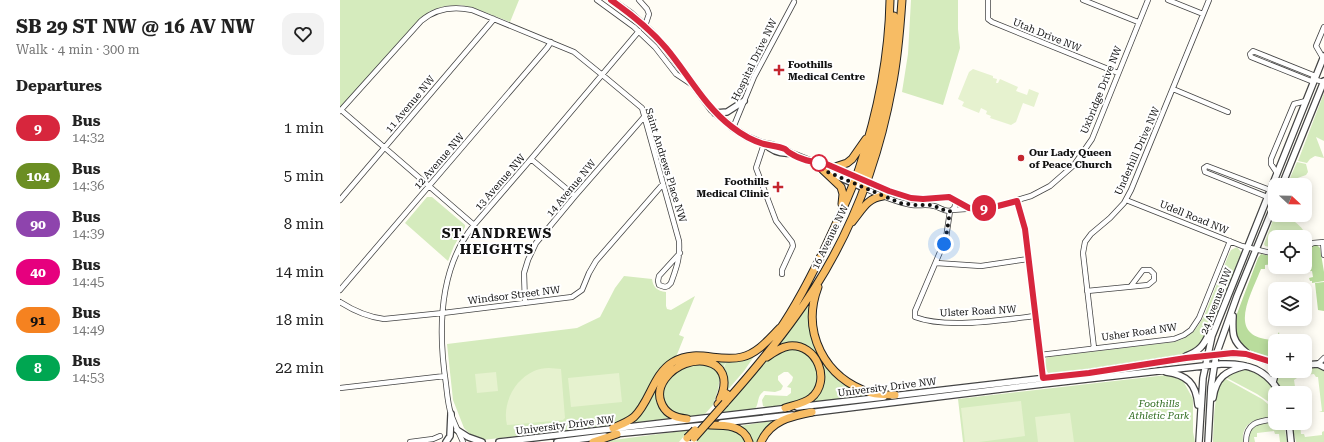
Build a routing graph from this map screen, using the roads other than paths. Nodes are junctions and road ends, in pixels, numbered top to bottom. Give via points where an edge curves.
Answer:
1 (598, 0) edge
2 (610, 0) edge
3 (639, 0) edge
4 (890, 0) edge
5 (893, 0) edge
6 (902, 0) edge
7 (988, 0) edge
8 (1084, 0) edge
9 (1148, 0) edge
10 (1168, 0) edge
11 (1209, 0) edge
12 (794, 2) dead end
13 (609, 9) junction
14 (1203, 14) junction
15 (494, 19) junction
16 (1138, 22) junction
17 (645, 26) junction
18 (1324, 27) edge
19 (639, 31) junction
20 (551, 42) junction
21 (1324, 57) edge
22 (667, 63) junction
23 (678, 64) junction
24 (1118, 73) junction
25 (602, 74) junction
26 (1314, 79) junction
27 (1324, 82) edge
28 (695, 87) junction
29 (1173, 90) junction
30 (744, 101) junction
31 (1306, 101) junction
32 (341, 111) edge
33 (1228, 112) dead end
34 (715, 113) junction
35 (644, 117) junction
36 (871, 126) junction
37 (733, 128) junction
38 (764, 144) junction
39 (384, 148) junction
40 (531, 159) junction
41 (815, 163) junction
42 (835, 167) junction
43 (823, 170) junction
44 (1277, 173) junction
45 (1275, 178) edge
46 (1285, 178) edge
47 (860, 181) junction
48 (663, 184) junction
49 (430, 186) junction
50 (1268, 189) edge
51 (575, 196) junction
52 (884, 196) junction
53 (1268, 196) joint
54 (945, 197) junction
55 (953, 199) junction
56 (340, 200) edge
57 (1126, 200) junction
58 (1017, 201) junction
59 (969, 208) junction
60 (943, 209) junction
61 (951, 210) junction
62 (840, 215) junction
63 (1268, 220) edge
64 (474, 225) junction
65 (847, 228) junction
66 (1230, 241) junction
67 (1324, 242) edge
68 (1312, 245) edge
69 (1247, 247) junction
70 (1256, 250) junction
71 (680, 253) junction
72 (1268, 253) edge
73 (1324, 254) edge
74 (1028, 259) junction
75 (936, 263) junction
76 (782, 274) dead end
77 (822, 276) junction
78 (1132, 286) junction
79 (340, 290) edge
80 (1087, 291) junction
81 (340, 302) edge
82 (525, 303) junction
83 (1224, 305) junction
84 (1233, 309) junction
85 (443, 313) junction
86 (1035, 316) junction
87 (782, 326) junction
88 (1094, 348) junction
89 (1040, 354) junction
90 (1216, 355) junction
91 (1249, 355) junction
92 (1207, 356) junction
93 (1324, 358) edge
94 (1176, 360) junction
95 (1268, 361) edge
96 (761, 362) junction
97 (1214, 364) junction
98 (1312, 364) edge
99 (1318, 364) junction
100 (1205, 366) junction
101 (1248, 366) junction
102 (1324, 367) edge
103 (1160, 371) junction
104 (445, 376) junction
105 (1273, 378) edge
106 (1043, 381) junction
107 (1273, 382) junction
108 (1276, 386) edge
109 (340, 388) edge
110 (895, 395) junction
111 (721, 404) junction
112 (785, 408) junction
113 (812, 412) junction
114 (451, 414) junction
115 (1199, 419) junction
116 (687, 420) junction
117 (1268, 420) edge
118 (710, 425) junction
119 (1208, 425) junction
120 (457, 430) junction
121 (1289, 430) edge
122 (615, 431) junction
123 (440, 436) dead end
124 (689, 440) edge
125 (410, 442) edge
126 (446, 442) edge
127 (463, 442) edge
128 (482, 442) edge
129 (499, 442) edge
130 (557, 442) edge
131 (593, 442) edge
132 (749, 442) edge
133 (761, 442) edge
134 (1199, 442) edge
135 (1208, 442) edge
136 (1246, 442) edge
137 (1291, 442) edge

1 - 13 street
2 - 13 street
2 - 17 street
3 - 17 street via 649,14
4 - 36 highway, 16 Avenue NW via 881,84
5 - 47 highway via 894,22 888,73 878,122
6 - 47 highway, 16 Avenue NW via 899,44 883,127
7 - 24 street, Utah Drive NW via 988,18 992,22
8 - 16 street
9 - 16 street, Uxbridge Drive NW
10 - 14 street
11 - 14 street, Underhill Drive NW
12 - 30 street, Hospital Drive NW via 768,49
13 - 19 street
14 - 29 street, Underhill Drive NW
15 - 20 street, Saint Andrews Place NW
15 - 32 street, Saint Andrews Place NW via 472,10 457,8 428,15
15 - 39 street, 11 Avenue NW
16 - 24 street, Uxbridge Drive NW
17 - 23 street
18 - 21 street, 24 Avenue NW via 1316,46
19 - 22 street
19 - 25 street, 13 Avenue NW
20 - 25 street, Saint Andrews Place NW via 579,55
20 - 49 street, 12 Avenue NW
21 - 26 street, 24 Avenue NW
22 - 23 street via 674,66
22 - 28 street via 676,74
23 - 28 street
24 - 58 street, Uxbridge Drive NW via 1092,139 1074,165 1050,186
25 - 35 street, Saint Andrews Place NW via 642,108
25 - 40 street, 13 Avenue NW
26 - 26 street via 1313,75 1254,51 1250,54 1251,57 1311,81
26 - 27 street
26 - 31 street, 24 Avenue NW
27 - 46 street
28 - 34 street
29 - 33 street
29 - 57 street, Underhill Drive NW
30 - 34 street via 728,112
30 - 37 street, Hospital Drive NW
31 - 44 street, 24 Avenue NW
31 - 44 street via 1294,104 1271,159
32 - 39 street
34 - 37 street
35 - 48 street, Saint Andrews Place NW
35 - 51 street, 14 Avenue NW
36 - 42 highway via 866,139 852,159
36 - 47 highway, 16 Avenue NW
37 - 38 street
38 - 41 street via 782,154 790,153
38 - 76 street via 756,168 776,221 794,246
39 - 49 street
39 - 56 street, 11 Avenue NW
40 - 51 street
40 - 64 street, 13 Avenue NW
41 - 42 street
41 - 43 street
42 - 47 street
43 - 47 street
43 - 62 highway via 842,190
44 - 45 street, 24 Avenue NW
47 - 52 street
47 - 54 street via 911,198
47 - 62 highway, 16 Avenue NW
47 - 65 highway, 16 Avenue NW
48 - 71 street, Saint Andrews Place NW
48 - 82 street, Windsor Street NW via 596,261 577,294 569,298
49 - 64 street
49 - 79 street, 12 Avenue NW
50 - 53 street via 1207,166 1204,168 1205,172
51 - 82 street, 14 Avenue NW via 536,243 530,254 524,273
52 - 60 street via 908,204 932,205
52 - 65 highway via 870,200
53 - 69 street, 24 Avenue NW
54 - 55 street
54 - 60 street via 941,203
55 - 59 street
55 - 61 street via 955,204
57 - 66 street, Udell Road NW
57 - 80 street, Underhill Drive NW via 1085,242 1083,253
58 - 59 street, Uxbridge Drive NW via 994,207
58 - 74 street via 1025,229
59 - 61 street, Uxbridge Drive NW
60 - 61 street
61 - 75 street, Ulster Road NW via 946,238
62 - 87 highway, 16 Avenue NW via 809,281
63 - 70 street, 24 Avenue NW
64 - 85 street, 13 Avenue NW via 459,247 452,266
65 - 77 highway, 16 Avenue NW
66 - 69 street, Udell Road NW
66 - 88 street, Usher Road NW via 1199,318 1184,335 1174,339
67 - 68 street
67 - 73 street
69 - 70 street, Udell Road NW
69 - 83 street, 24 Avenue NW
70 - 72 street, Udell Road NW
70 - 84 street, 24 Avenue NW
71 - 71 street, Saint Andrews Place NW via 659,276 659,285 665,287 671,283
74 - 75 street via 981,266
74 - 86 street
75 - 86 street, Ulster Road NW via 915,311 915,317 952,322
77 - 96 highway, 16 Avenue NW via 794,319
77 - 110 highway via 812,319 817,346 845,380 870,392
78 - 78 street via 1148,285 1154,280 1154,274 1150,270 1143,270
78 - 80 street
80 - 88 street, Underhill Drive NW
81 - 85 street, Windsor Street NW via 359,313 377,318
82 - 85 street, Windsor Street NW
83 - 92 street, 24 Avenue NW
83 - 94 street via 1202,347
84 - 90 street, 24 Avenue NW
84 - 91 street via 1232,333 1235,342
85 - 104 street, 13 Avenue NW
86 - 89 street
87 - 111 highway, 16 Avenue NW
87 - 122 highway via 760,348 743,357 690,356 672,363 660,376 643,406
88 - 89 street, Usher Road NW
89 - 106 street
90 - 91 street, University Drive NW
90 - 92 street, University Drive NW
90 - 97 street, 24 Avenue NW
91 - 95 street, University Drive NW
92 - 94 street, University Drive NW
92 - 100 street, 24 Avenue NW
93 - 99 street
94 - 106 street, University Drive NW
96 - 111 highway, 16 Avenue NW
96 - 112 highway via 775,351 797,346 811,354 821,368 821,382 816,392 806,401
97 - 100 street, University Drive NW
97 - 101 street, University Drive NW
97 - 119 street, 24 Avenue NW
98 - 99 street
99 - 102 street
100 - 103 street, University Drive NW
100 - 115 street, 24 Avenue NW
101 - 107 street, University Drive NW via 1263,373
101 - 119 street via 1230,371 1218,381
103 - 106 street, University Drive NW
103 - 115 street via 1182,376 1192,386 1198,401
104 - 109 street
104 - 114 street, 13 Avenue NW
105 - 107 street
106 - 110 street, University Drive NW
106 - 113 street, University Drive NW
107 - 108 street, University Drive NW
110 - 112 street, University Drive NW
111 - 116 highway via 724,386 720,370 714,364 705,361 695,360 683,364 662,383 660,396 664,408 677,418
111 - 124 highway, 16 Avenue NW, bridge
112 - 116 street, University Drive NW
113 - 118 street, University Drive NW
113 - 133 highway via 777,423 766,432
114 - 120 street, 13 Avenue NW
114 - 126 street via 450,436
115 - 134 street, 24 Avenue NW
116 - 122 street, University Drive NW
117 - 136 street via 1253,425 1247,433
118 - 122 street, University Drive NW
118 - 132 highway via 735,427
119 - 135 street, 24 Avenue NW
120 - 127 street, 13 Avenue NW
120 - 128 street
121 - 137 street
122 - 129 street, University Drive NW
122 - 130 street, University Drive NW
122 - 131 highway
123 - 125 street

